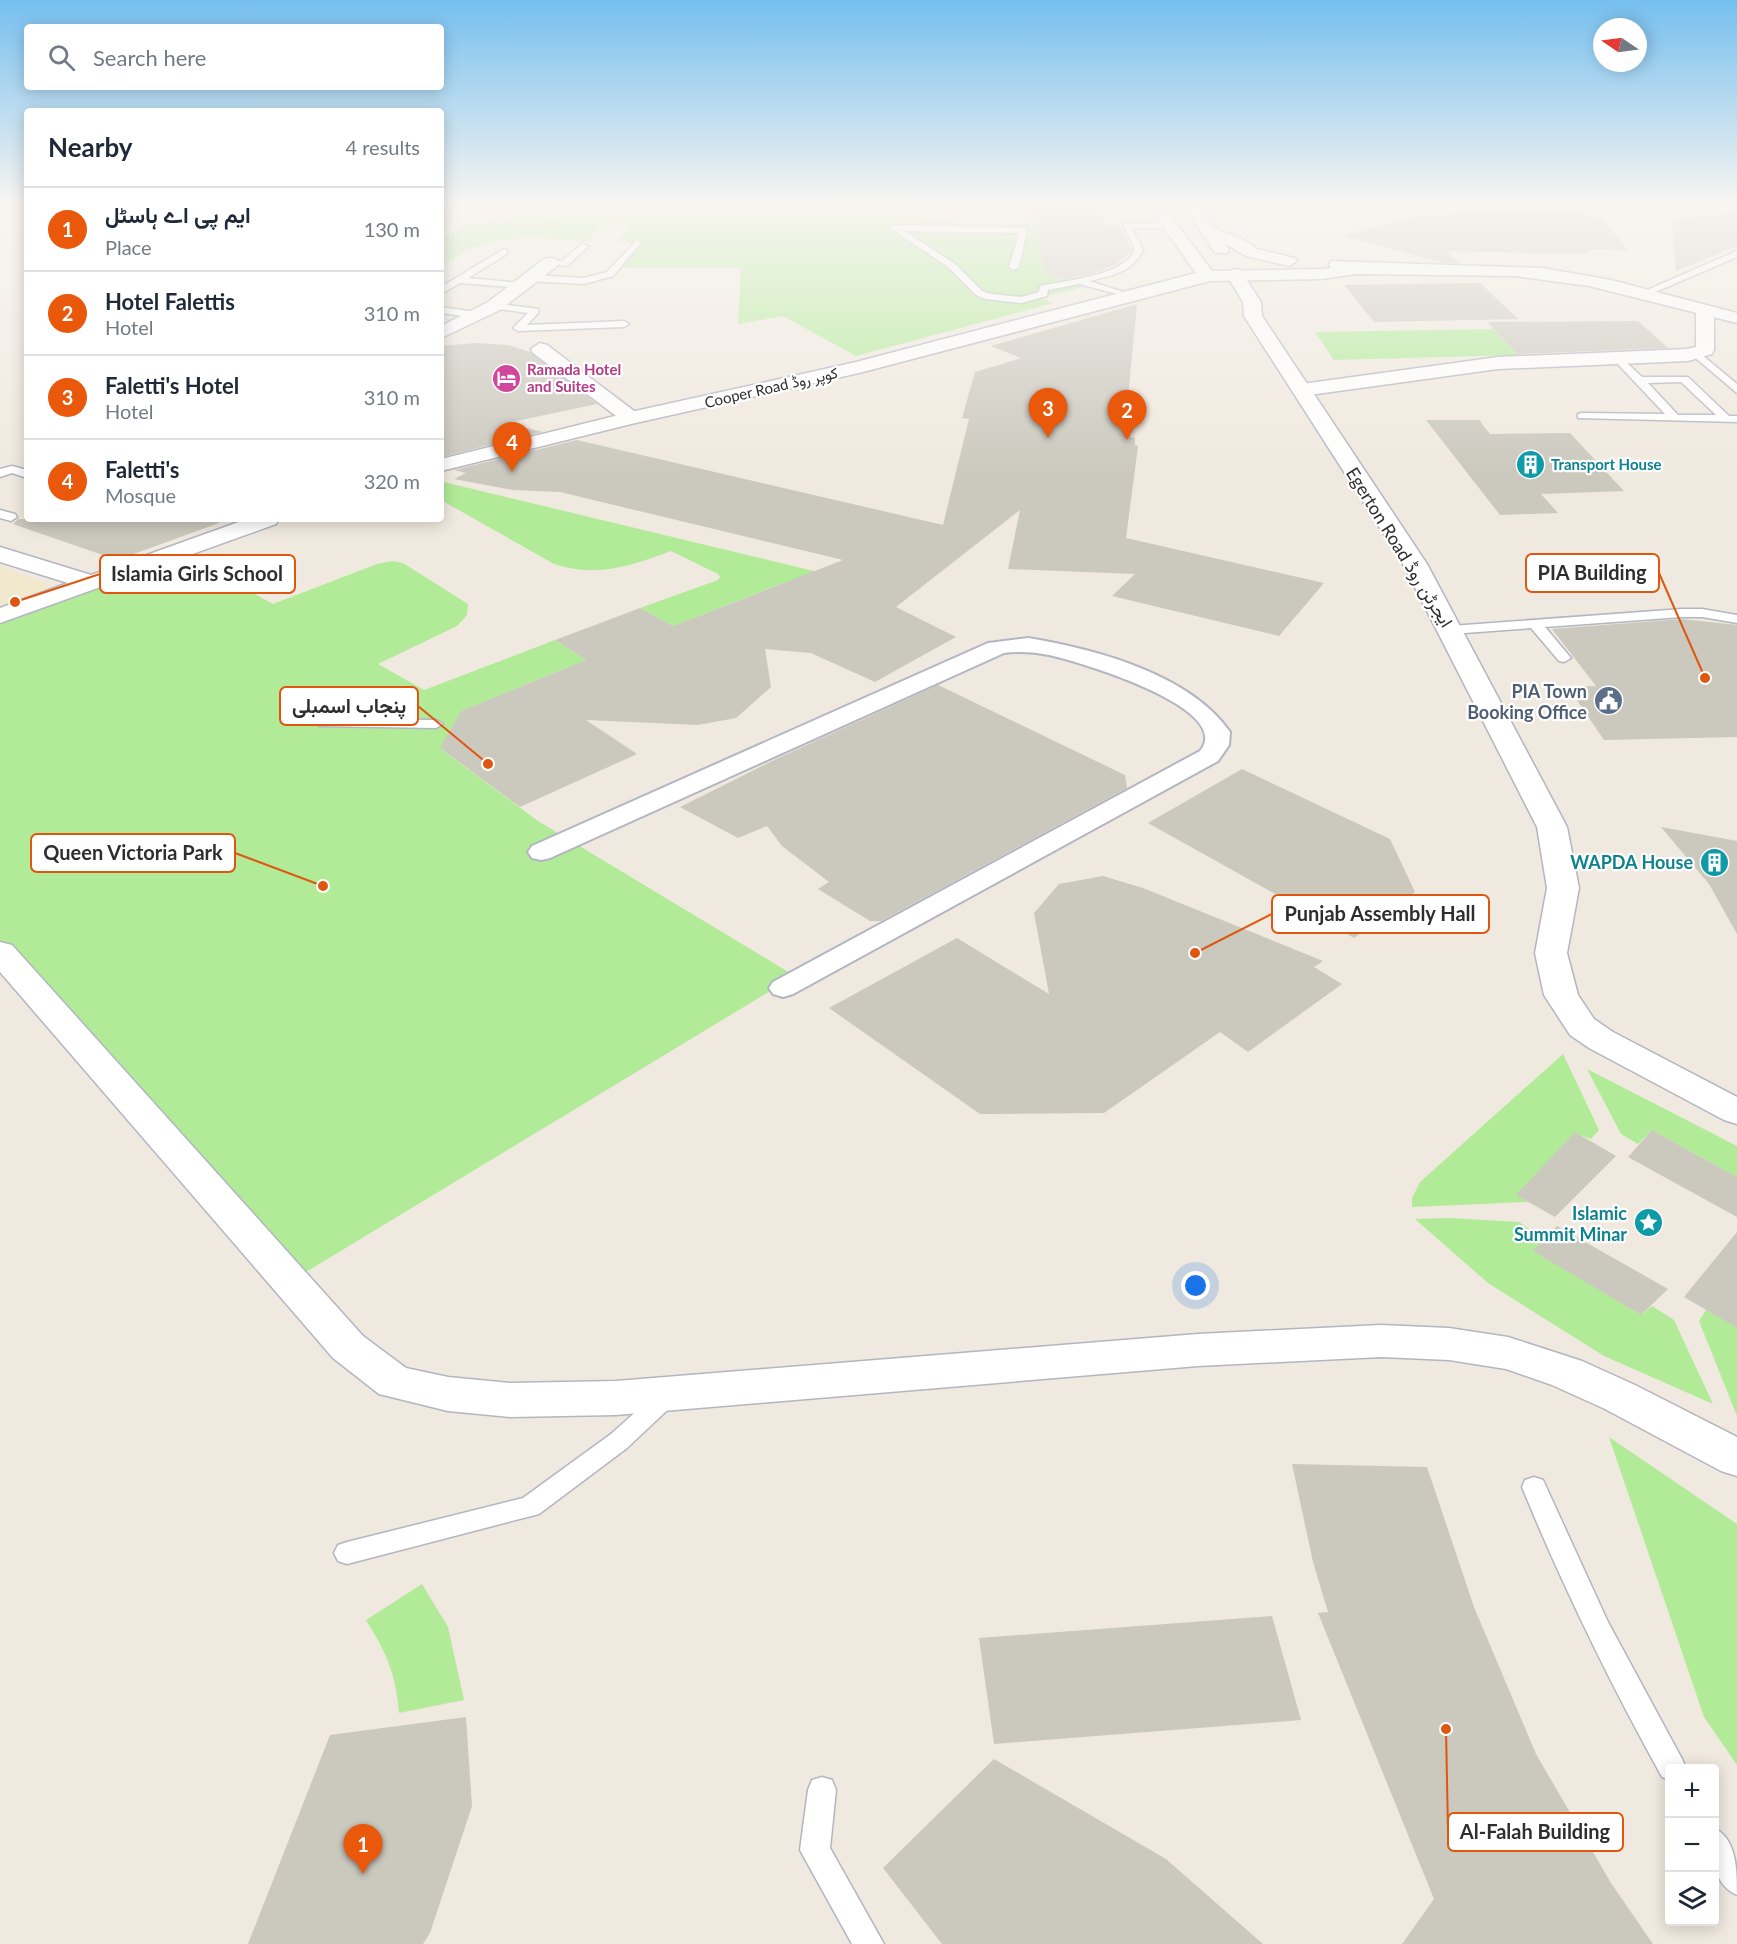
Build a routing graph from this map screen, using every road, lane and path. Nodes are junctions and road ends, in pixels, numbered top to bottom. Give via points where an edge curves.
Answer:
1 (511, 293) edge
2 (980, 293) edge
3 (1044, 293) edge
4 (1121, 293) edge
5 (1148, 293) edge
6 (1246, 293) edge
7 (1637, 293) edge
8 (1646, 293) edge
9 (1643, 294) junction
10 (1099, 303) junction
11 (494, 306) junction
12 (444, 310) edge
13 (1705, 311) junction
14 (477, 315) junction
15 (1737, 318) edge
16 (624, 324) dead end
17 (444, 332) edge
18 (540, 349) dead end
19 (1696, 353) junction
20 (1616, 356) junction
21 (1717, 372) junction
22 (1683, 373) dead end
23 (1639, 380) junction
24 (1302, 390) junction
25 (1737, 390) edge
26 (1737, 398) edge
27 (1704, 399) junction
28 (1582, 416) dead end
29 (1674, 417) junction
30 (632, 418) junction
31 (1732, 419) edge
32 (444, 464) edge
33 (0, 473) edge
34 (24, 473) edge
35 (259, 522) edge
36 (0, 554) edge
37 (88, 582) junction
38 (0, 616) edge
39 (1737, 619) edge
40 (1534, 623) junction
41 (1451, 630) junction
42 (1564, 658) dead end
43 (324, 723) dead end
44 (436, 724) dead end
45 (540, 852) dead end
46 (0, 952) edge
47 (783, 988) dead end
48 (1737, 1112) edge
49 (670, 1394) junction
50 (1737, 1458) edge
51 (1534, 1487) dead end
52 (347, 1554) dead end
53 (1670, 1764) edge
54 (822, 1790) dead end
55 (1719, 1850) edge
56 (1737, 1880) edge
57 (869, 1944) edge

1 - 11 street
2 - 3 lane via 988,297 1030,299
4 - 10 street, Cooper Road کوپر روڈ
5 - 10 street, Cooper Road کوپر روڈ via 1125,301
6 - 24 street, Egerton Road ایجرٹن روڈ via 1252,302 1246,312
7 - 9 street
8 - 9 lane
9 - 13 street
10 - 30 street, Cooper Road کوپر روڈ via 859,367
11 - 14 street
11 - 16 lane via 535,311 518,328
12 - 14 lane
13 - 15 street
13 - 19 street via 1705,350
14 - 17 street
18 - 30 street
19 - 20 street
19 - 21 lane
20 - 23 lane
20 - 24 street via 1498,363
21 - 22 lane
21 - 25 lane
23 - 27 lane via 1684,379
23 - 29 lane
24 - 41 street, Egerton Road ایجرٹن روڈ via 1415,564
26 - 27 lane
27 - 31 lane
28 - 29 lane
29 - 31 lane
30 - 32 street, Cooper Road کوپر روڈ
33 - 34 lane via 12,469
35 - 37 street
36 - 37 street
37 - 38 street
39 - 40 lane via 1682,613
40 - 41 lane
40 - 42 lane
41 - 48 street, Egerton Road ایجرٹن روڈ via 1552,827 1563,888 1551,953 1561,994 1581,1027
43 - 44 lane
45 - 47 street via 996,648 1027,645 1100,661 1145,679 1210,718 1219,733 1217,746 1209,756
46 - 49 street via 348,1347 394,1382 448,1394 511,1400
49 - 50 street via 1210,1349 1381,1341 1449,1344 1508,1353 1567,1373
49 - 52 lane via 619,1441 530,1506
51 - 53 lane via 1570,1575
54 - 57 lane via 816,1850
55 - 56 lane

